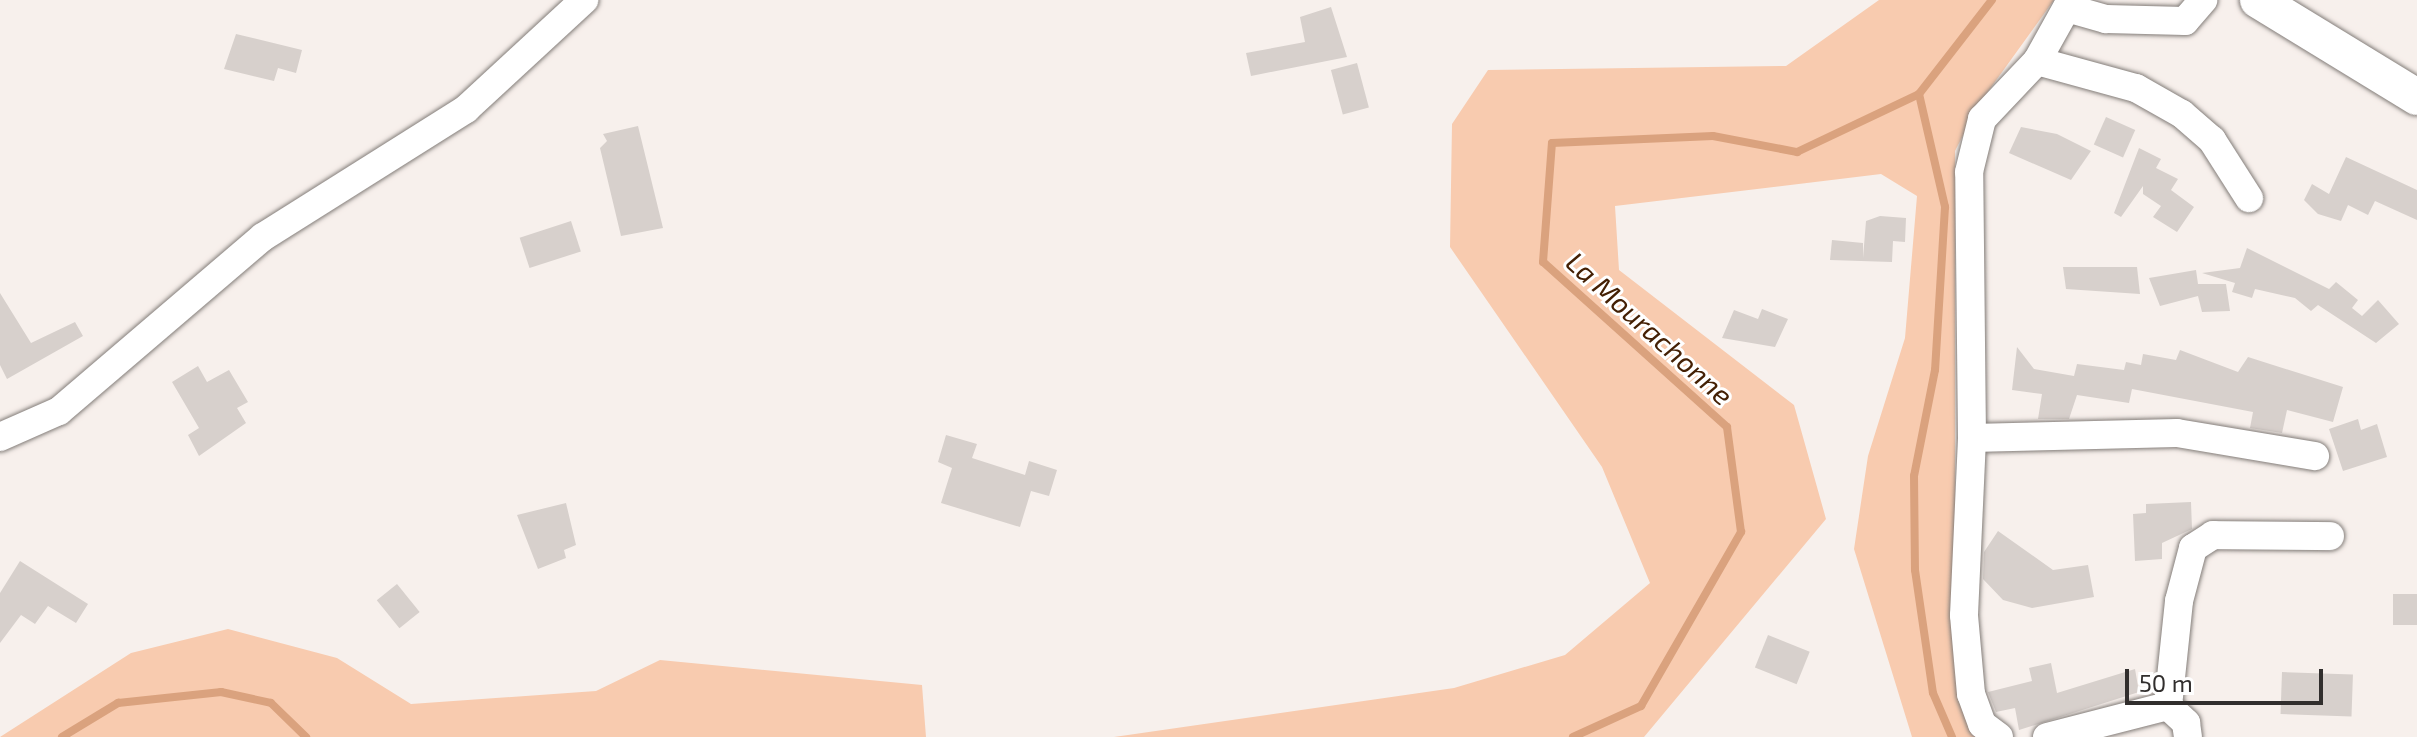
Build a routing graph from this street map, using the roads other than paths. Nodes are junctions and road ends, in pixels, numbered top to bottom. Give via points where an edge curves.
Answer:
1 (584, 0) edge
2 (2203, 0) edge
3 (2258, 0) edge
4 (2069, 4) edge
5 (2037, 61) junction
6 (2417, 97) edge
7 (2249, 198) dead end
8 (0, 437) edge
9 (1972, 438) junction
10 (2315, 456) dead end
11 (2330, 536) dead end
12 (2168, 706) junction
13 (1999, 737) edge
14 (2047, 737) edge
15 (2188, 737) edge

1 - 8 street via 466,109 263,237 59,411
2 - 4 street via 2185,21 2106,19
3 - 6 street
4 - 5 street
5 - 7 street via 2136,88 2182,114 2212,140
5 - 9 street via 1982,119 1969,172
9 - 10 street via 2177,433
9 - 13 street via 1963,502 1971,694 1982,724
11 - 12 street via 2213,535 2193,548 2179,601
12 - 14 street
12 - 15 street via 2186,723

